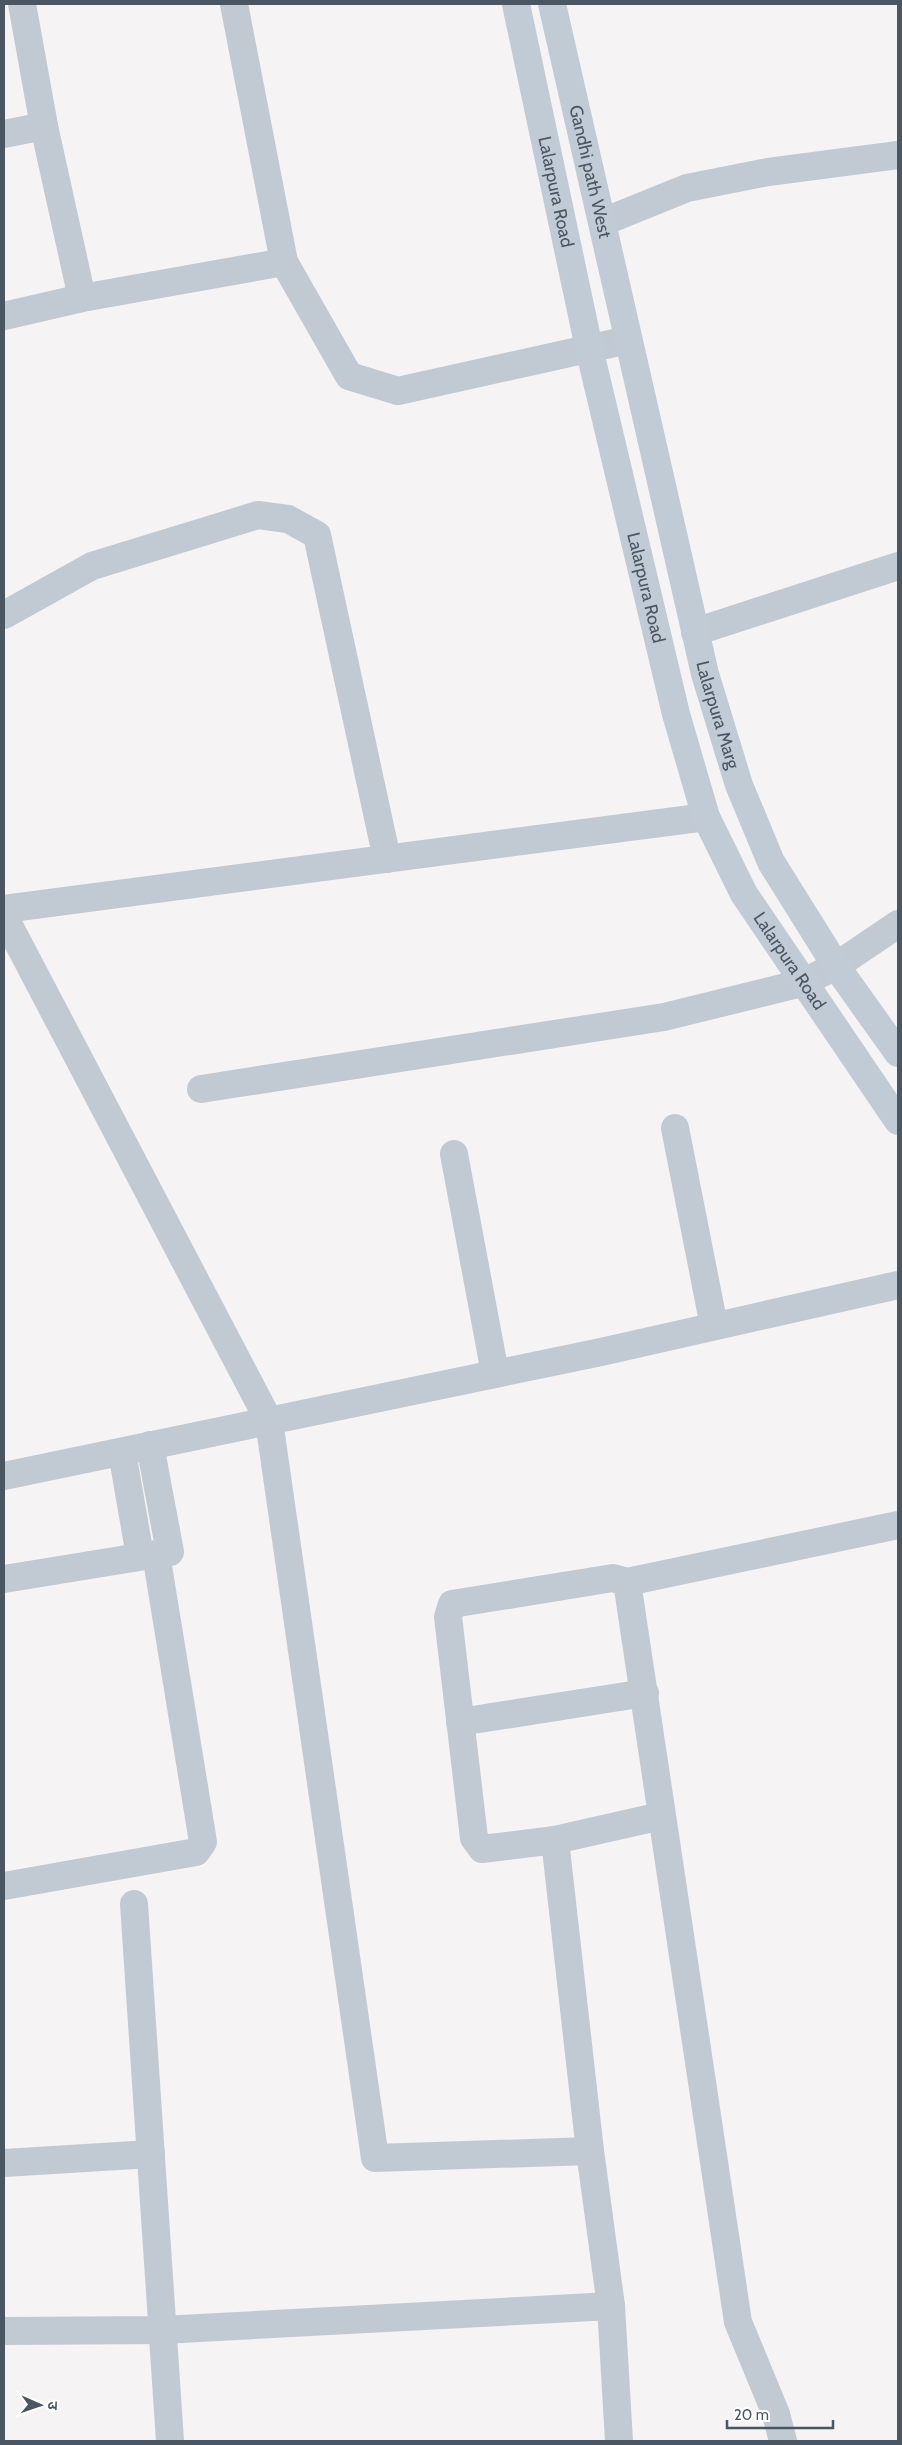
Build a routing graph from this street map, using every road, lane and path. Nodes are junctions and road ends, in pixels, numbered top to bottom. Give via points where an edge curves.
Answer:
1 (22, 4) edge
2 (234, 4) edge
3 (516, 4) edge
4 (552, 4) edge
5 (44, 126) junction
6 (4, 134) edge
7 (898, 155) edge
8 (603, 222) junction
9 (284, 262) junction
10 (82, 298) junction
11 (4, 316) edge
12 (628, 340) junction
13 (590, 348) junction
14 (898, 566) edge
15 (4, 615) edge
16 (695, 632) junction
17 (706, 817) junction
18 (387, 859) junction
19 (4, 909) edge
20 (4, 916) edge
21 (898, 924) edge
22 (836, 966) junction
23 (802, 983) junction
24 (898, 1053) edge
25 (201, 1089) dead end
26 (898, 1121) edge
27 (676, 1128) dead end
28 (454, 1154) dead end
29 (898, 1285) edge
30 (714, 1326) junction
31 (495, 1374) junction
32 (269, 1420) junction
33 (150, 1445) junction
34 (122, 1452) junction
35 (4, 1476) edge
36 (898, 1525) edge
37 (155, 1554) junction
38 (4, 1579) edge
39 (627, 1582) junction
40 (644, 1693) junction
41 (460, 1722) junction
42 (662, 1816) junction
43 (554, 1840) junction
44 (4, 1886) edge
45 (134, 1904) dead end
46 (590, 2151) junction
47 (151, 2154) junction
48 (4, 2163) edge
49 (611, 2306) junction
50 (162, 2330) junction
51 (4, 2331) edge
52 (170, 2441) edge
53 (619, 2441) edge
54 (783, 2441) edge

1 - 5 street
2 - 9 street
3 - 13 street, Lalarpura Road
4 - 8 street, Gandhi path West
5 - 6 street
5 - 10 street
7 - 8 street via 768,172 687,188
8 - 12 street, Gandhi path West
9 - 10 street
9 - 13 street via 348,376 398,391
10 - 11 street
12 - 13 street
12 - 16 street, Lalarpura Marg
13 - 17 street, Lalarpura Road via 676,714
14 - 16 street
15 - 18 street via 92,566 258,514 288,519 317,535
16 - 22 street, Lalarpura Marg via 739,785 771,862
17 - 18 street
17 - 23 street, Lalarpura Road via 744,894
18 - 19 street
20 - 32 street
21 - 22 street
22 - 23 street
22 - 24 street, Lalarpura Marg
23 - 25 street via 664,1017
23 - 26 street, Lalarpura Road
27 - 30 street
28 - 31 street
29 - 30 street
30 - 31 street
31 - 32 street
32 - 33 street
32 - 46 street via 375,2158
33 - 34 street
33 - 37 street
34 - 35 street
34 - 37 street
36 - 39 street
37 - 38 street
37 - 44 street via 203,1842 196,1852
39 - 40 street
39 - 41 street via 613,1578 452,1604 448,1617
40 - 41 street
40 - 42 street
41 - 43 street via 474,1838 482,1849
42 - 43 street
42 - 54 street via 738,2322 776,2414
43 - 46 street
45 - 47 street
46 - 49 street
47 - 48 street
47 - 50 street
49 - 50 street
49 - 53 street
50 - 51 street
50 - 52 street

